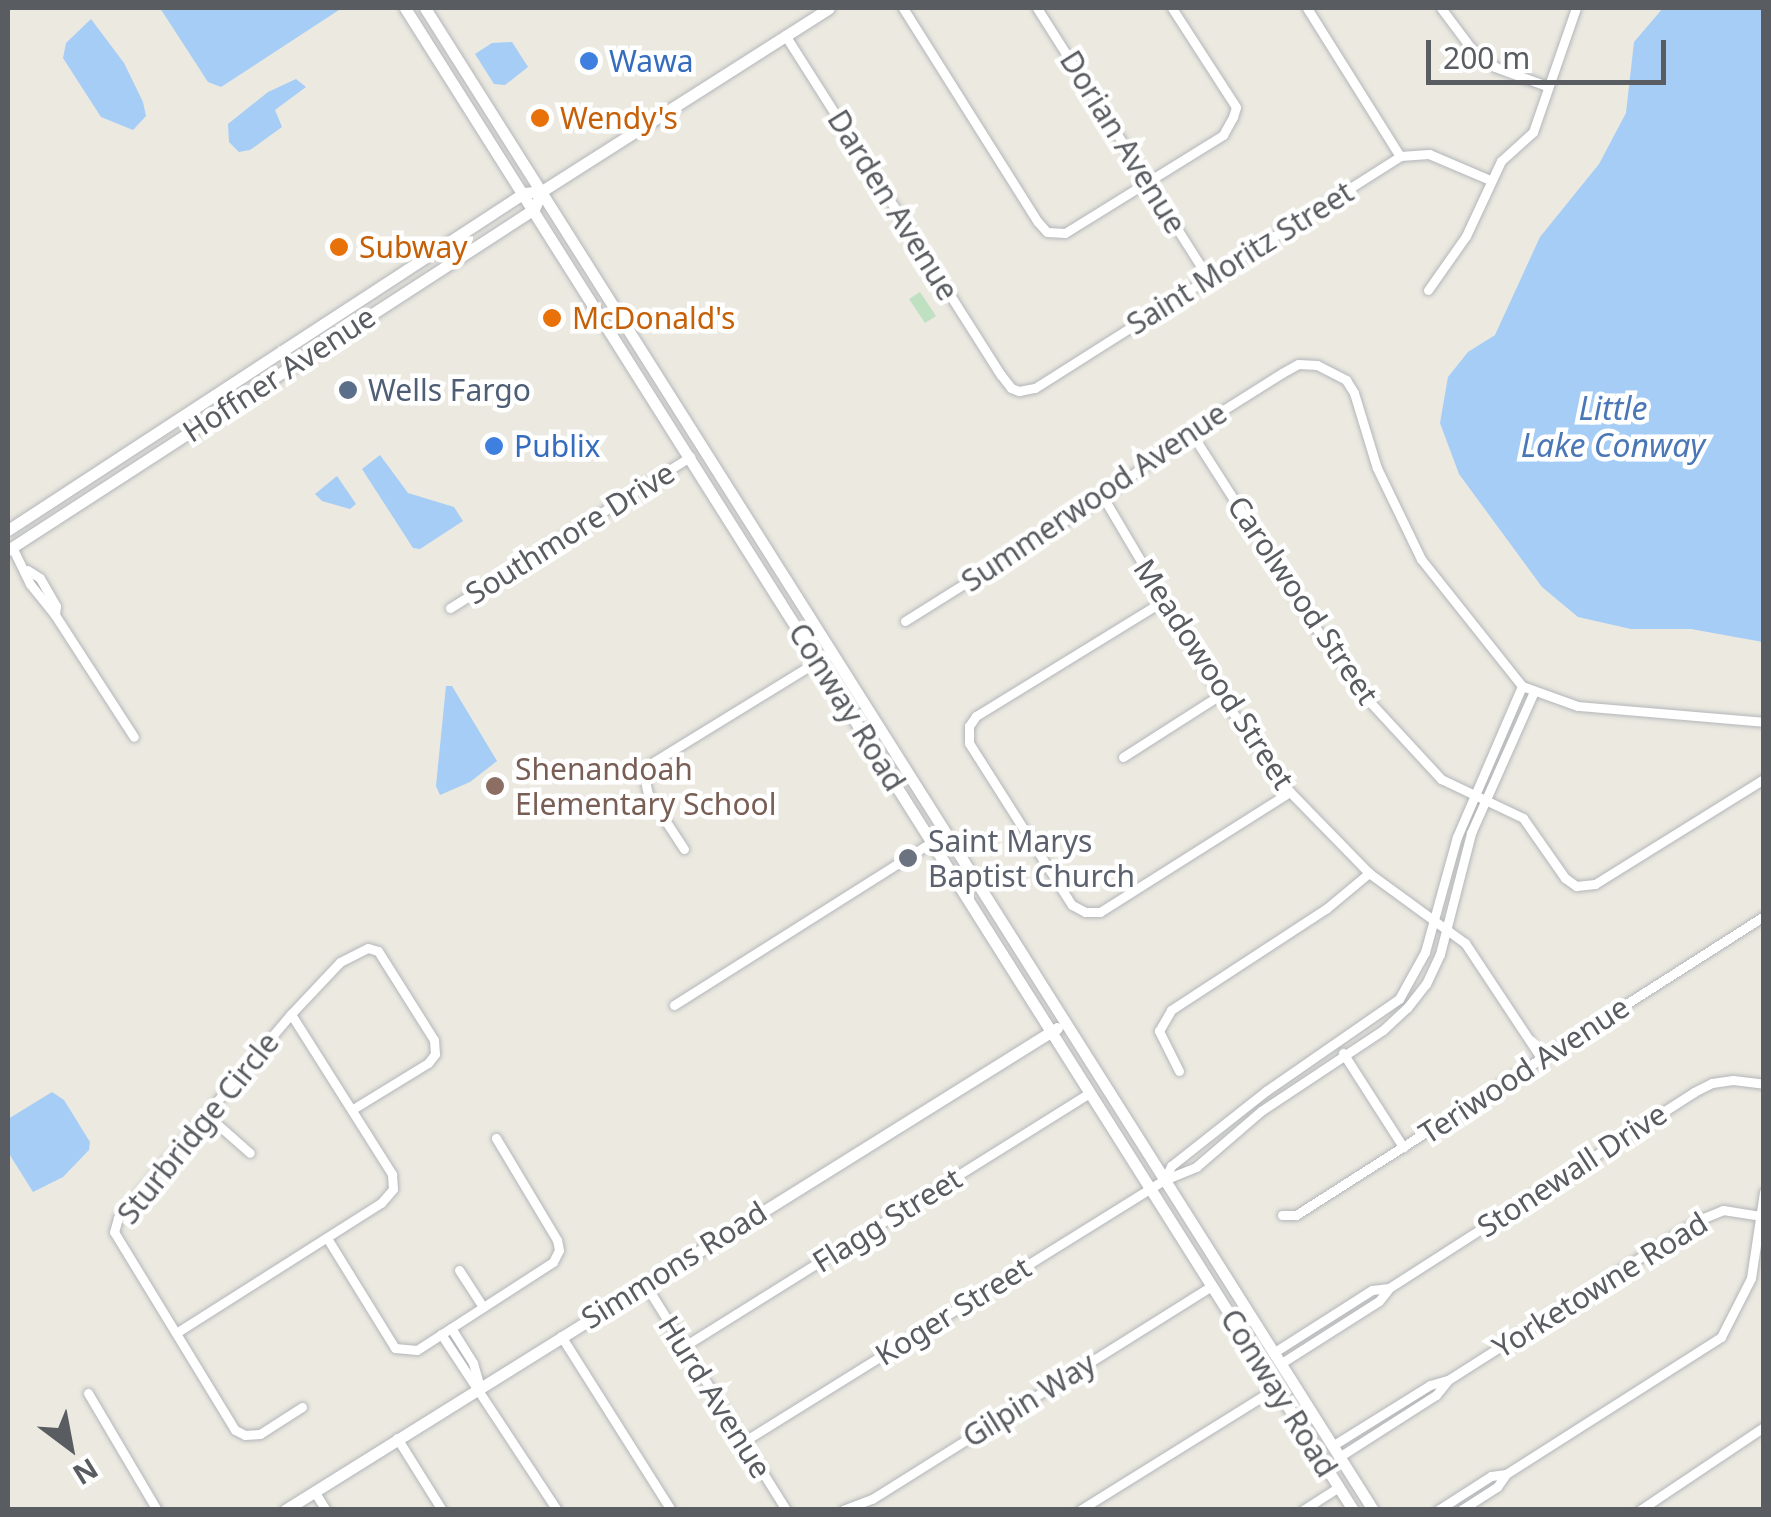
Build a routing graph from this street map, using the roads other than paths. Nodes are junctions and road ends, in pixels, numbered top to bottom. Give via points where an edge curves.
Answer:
1 (404, 8) edge
2 (425, 8) edge
3 (829, 8) edge
4 (903, 8) edge
5 (1037, 8) edge
6 (1172, 8) edge
7 (1307, 8) edge
8 (1440, 8) edge
9 (1576, 8) edge
10 (785, 35) junction
11 (424, 38) junction
12 (452, 51) junction
13 (1547, 86) junction
14 (1400, 156) junction
15 (1490, 180) junction
16 (1148, 181) junction
17 (542, 191) junction
18 (524, 192) junction
19 (534, 209) junction
20 (1208, 277) junction
21 (1428, 290) dead end
22 (615, 339) junction
23 (252, 372) junction
24 (1001, 375) joint
25 (664, 385) junction
26 (649, 392) junction
27 (211, 400) junction
28 (222, 411) junction
29 (1190, 431) junction
30 (706, 451) junction
31 (690, 457) junction
32 (138, 466) junction
33 (1102, 497) junction
34 (744, 512) junction
35 (754, 528) junction
36 (8, 530) edge
37 (738, 533) junction
38 (10, 548) edge
39 (1163, 601) junction
40 (450, 608) dead end
41 (905, 621) dead end
42 (832, 652) junction
43 (818, 660) junction
44 (1522, 686) junction
45 (1220, 694) junction
46 (1534, 694) junction
47 (1764, 722) edge
48 (134, 737) dead end
49 (1123, 757) dead end
50 (1764, 779) edge
51 (1290, 792) junction
52 (1472, 796) junction
53 (1483, 800) junction
54 (946, 833) junction
55 (932, 842) junction
56 (684, 849) dead end
57 (1369, 874) junction
58 (1764, 916) edge
59 (1435, 918) junction
60 (1448, 927) junction
61 (674, 1006) dead end
62 (290, 1014) junction
63 (1065, 1022) junction
64 (1051, 1031) junction
65 (1336, 1042) junction
66 (1344, 1054) junction
67 (1540, 1058) junction
68 (1179, 1072) dead end
69 (1764, 1084) edge
70 (1090, 1094) junction
71 (353, 1109) junction
72 (207, 1115) junction
73 (496, 1138) dead end
74 (1403, 1148) junction
75 (250, 1153) dead end
76 (1164, 1180) junction
77 (1150, 1188) junction
78 (1764, 1192) edge
79 (1282, 1215) dead end
80 (1759, 1216) junction
81 (327, 1238) junction
82 (459, 1270) dead end
83 (1751, 1278) junction
84 (1764, 1280) edge
85 (645, 1284) junction
86 (1212, 1286) junction
87 (483, 1307) junction
88 (1233, 1320) junction
89 (446, 1331) junction
90 (176, 1333) junction
91 (561, 1336) junction
92 (683, 1347) junction
93 (1277, 1358) junction
94 (480, 1387) junction
95 (1276, 1388) junction
96 (88, 1393) dead end
97 (302, 1407) dead end
98 (1319, 1424) junction
99 (1764, 1428) edge
100 (397, 1438) junction
101 (743, 1442) junction
102 (1336, 1451) junction
103 (1506, 1474) junction
104 (1339, 1487) junction
105 (314, 1490) junction
106 (157, 1510) edge
107 (284, 1510) edge
108 (326, 1510) edge
109 (442, 1510) edge
110 (556, 1510) edge
111 (671, 1510) edge
112 (786, 1510) edge
113 (843, 1510) edge
114 (1080, 1510) edge
115 (1303, 1510) edge
116 (1353, 1510) edge
117 (1372, 1510) edge
118 (1438, 1510) edge
119 (1461, 1510) edge
120 (1640, 1510) edge

1 - 11 main road, Conway Road
2 - 12 main road, Conway Road
3 - 10 main road
4 - 16 street via 1047,232 1066,233
5 - 16 street, Dorian Avenue
6 - 16 street via 1236,107 1223,135
7 - 14 street
8 - 13 street via 1495,67
9 - 13 street
10 - 17 main road
10 - 24 street, Darden Avenue
11 - 12 main road
11 - 18 main road, Conway Road
12 - 17 main road, Conway Road
13 - 15 street via 1532,132
14 - 15 street via 1429,154
14 - 20 street, Saint Moritz Street
15 - 21 street via 1466,236
16 - 20 street, Dorian Avenue
17 - 18 main road
17 - 19 main road
17 - 25 main road, Conway Road
18 - 19 main road, Conway Road
18 - 23 main road, Hoffner Avenue
19 - 22 main road, Conway Road
19 - 28 main road, Hoffner Avenue
20 - 24 street, Saint Moritz Street via 1035,388 1010,388
22 - 25 main road via 648,378
22 - 26 main road, Conway Road
23 - 27 main road, Hoffner Avenue
23 - 28 main road via 229,393
25 - 30 main road, Conway Road
26 - 30 main road via 664,397
26 - 31 main road, Conway Road
27 - 32 main road via 207,414
27 - 36 main road, Hoffner Avenue
28 - 32 main road, Hoffner Avenue
29 - 33 street, Summerwood Avenue
29 - 44 street, Summerwood Avenue via 1298,364 1317,365 1346,380 1420,559
29 - 52 street, Carolwood Street via 1370,702 1441,779
30 - 34 main road, Conway Road
31 - 37 main road, Conway Road
31 - 40 street, Southmore Drive
32 - 38 main road, Hoffner Avenue
33 - 39 street, Meadowood Street
33 - 41 street, Summerwood Avenue
34 - 35 main road, Conway Road
34 - 37 street
35 - 37 street
35 - 42 main road, Conway Road
37 - 43 main road, Conway Road
38 - 48 street
39 - 45 street, Meadowood Street
39 - 51 street via 969,726 969,742 1072,904 1100,912
42 - 43 street
42 - 54 main road, Conway Road
43 - 55 main road, Conway Road
43 - 56 street via 642,769 648,794
44 - 46 street
44 - 52 street
45 - 49 street
45 - 51 street, Meadowood Street
46 - 47 street via 1578,706
46 - 53 street
50 - 53 street, Carolwood Street via 1584,888 1565,878 1523,818
51 - 57 street, Meadowood Street
52 - 53 street, Carolwood Street
52 - 59 street
53 - 60 street
54 - 55 street
54 - 63 main road, Conway Road
55 - 61 street
55 - 64 main road, Conway Road
57 - 59 street, Meadowood Street
57 - 68 street via 1171,1010 1160,1041
58 - 67 street, Teriwood Avenue
59 - 60 street, Meadowood Street
59 - 65 street via 1399,999
60 - 66 street via 1426,984 1407,1008
60 - 67 street, Meadowood Street via 1483,964
62 - 71 street, Sturbridge Circle
62 - 71 street via 340,962 368,948 378,951 434,1040 435,1054
62 - 72 street, Sturbridge Circle
63 - 64 main road, Simmons Road
63 - 76 main road, Conway Road
64 - 70 main road, Conway Road
64 - 85 main road, Simmons Road
65 - 66 street
65 - 76 street via 1242,1109 1171,1166
66 - 74 street
66 - 76 street via 1261,1111 1207,1160
67 - 74 street, Teriwood Avenue
69 - 93 street, Stonewall Drive via 1712,1082 1694,1092 1389,1288 1379,1301
70 - 77 main road, Conway Road
70 - 92 street, Flagg Street
71 - 81 street, Sturbridge Circle via 392,1174 393,1189
72 - 75 street
72 - 90 street, Sturbridge Circle via 118,1218 114,1232
73 - 87 street via 559,1250 553,1262
74 - 79 street, Teriwood Avenue via 1296,1215
76 - 77 street, Koger Street
76 - 93 main road, Conway Road
77 - 86 main road, Conway Road
77 - 101 street, Koger Street
78 - 80 street
80 - 83 street
80 - 102 street, Yorketowne Road via 1722,1210 1701,1219 1448,1380 1436,1395
81 - 89 street via 396,1348 417,1350
81 - 90 street, Sturbridge Circle
82 - 87 street
83 - 84 street
83 - 103 street via 1721,1337
85 - 91 main road, Simmons Road
85 - 92 street, Hurd Avenue
86 - 88 main road, Conway Road
86 - 113 street, Gilpin Way via 872,1499
87 - 89 street
88 - 93 main road
88 - 95 main road, Conway Road
89 - 94 street via 473,1363
90 - 97 street via 235,1430 260,1434
91 - 94 main road, Simmons Road
91 - 111 street
92 - 101 street, Hurd Avenue
93 - 98 main road, Conway Road
94 - 100 main road, Simmons Road
94 - 110 street
95 - 98 main road
95 - 104 main road, Conway Road
95 - 114 street
96 - 106 street
98 - 102 main road, Conway Road
99 - 120 street
100 - 105 main road, Simmons Road
100 - 109 street
101 - 112 street, Hurd Avenue
102 - 117 main road, Conway Road
103 - 118 street via 1491,1476
103 - 119 street
104 - 115 street
104 - 116 main road, Conway Road
104 - 117 main road
105 - 107 main road, Simmons Road
105 - 108 street

